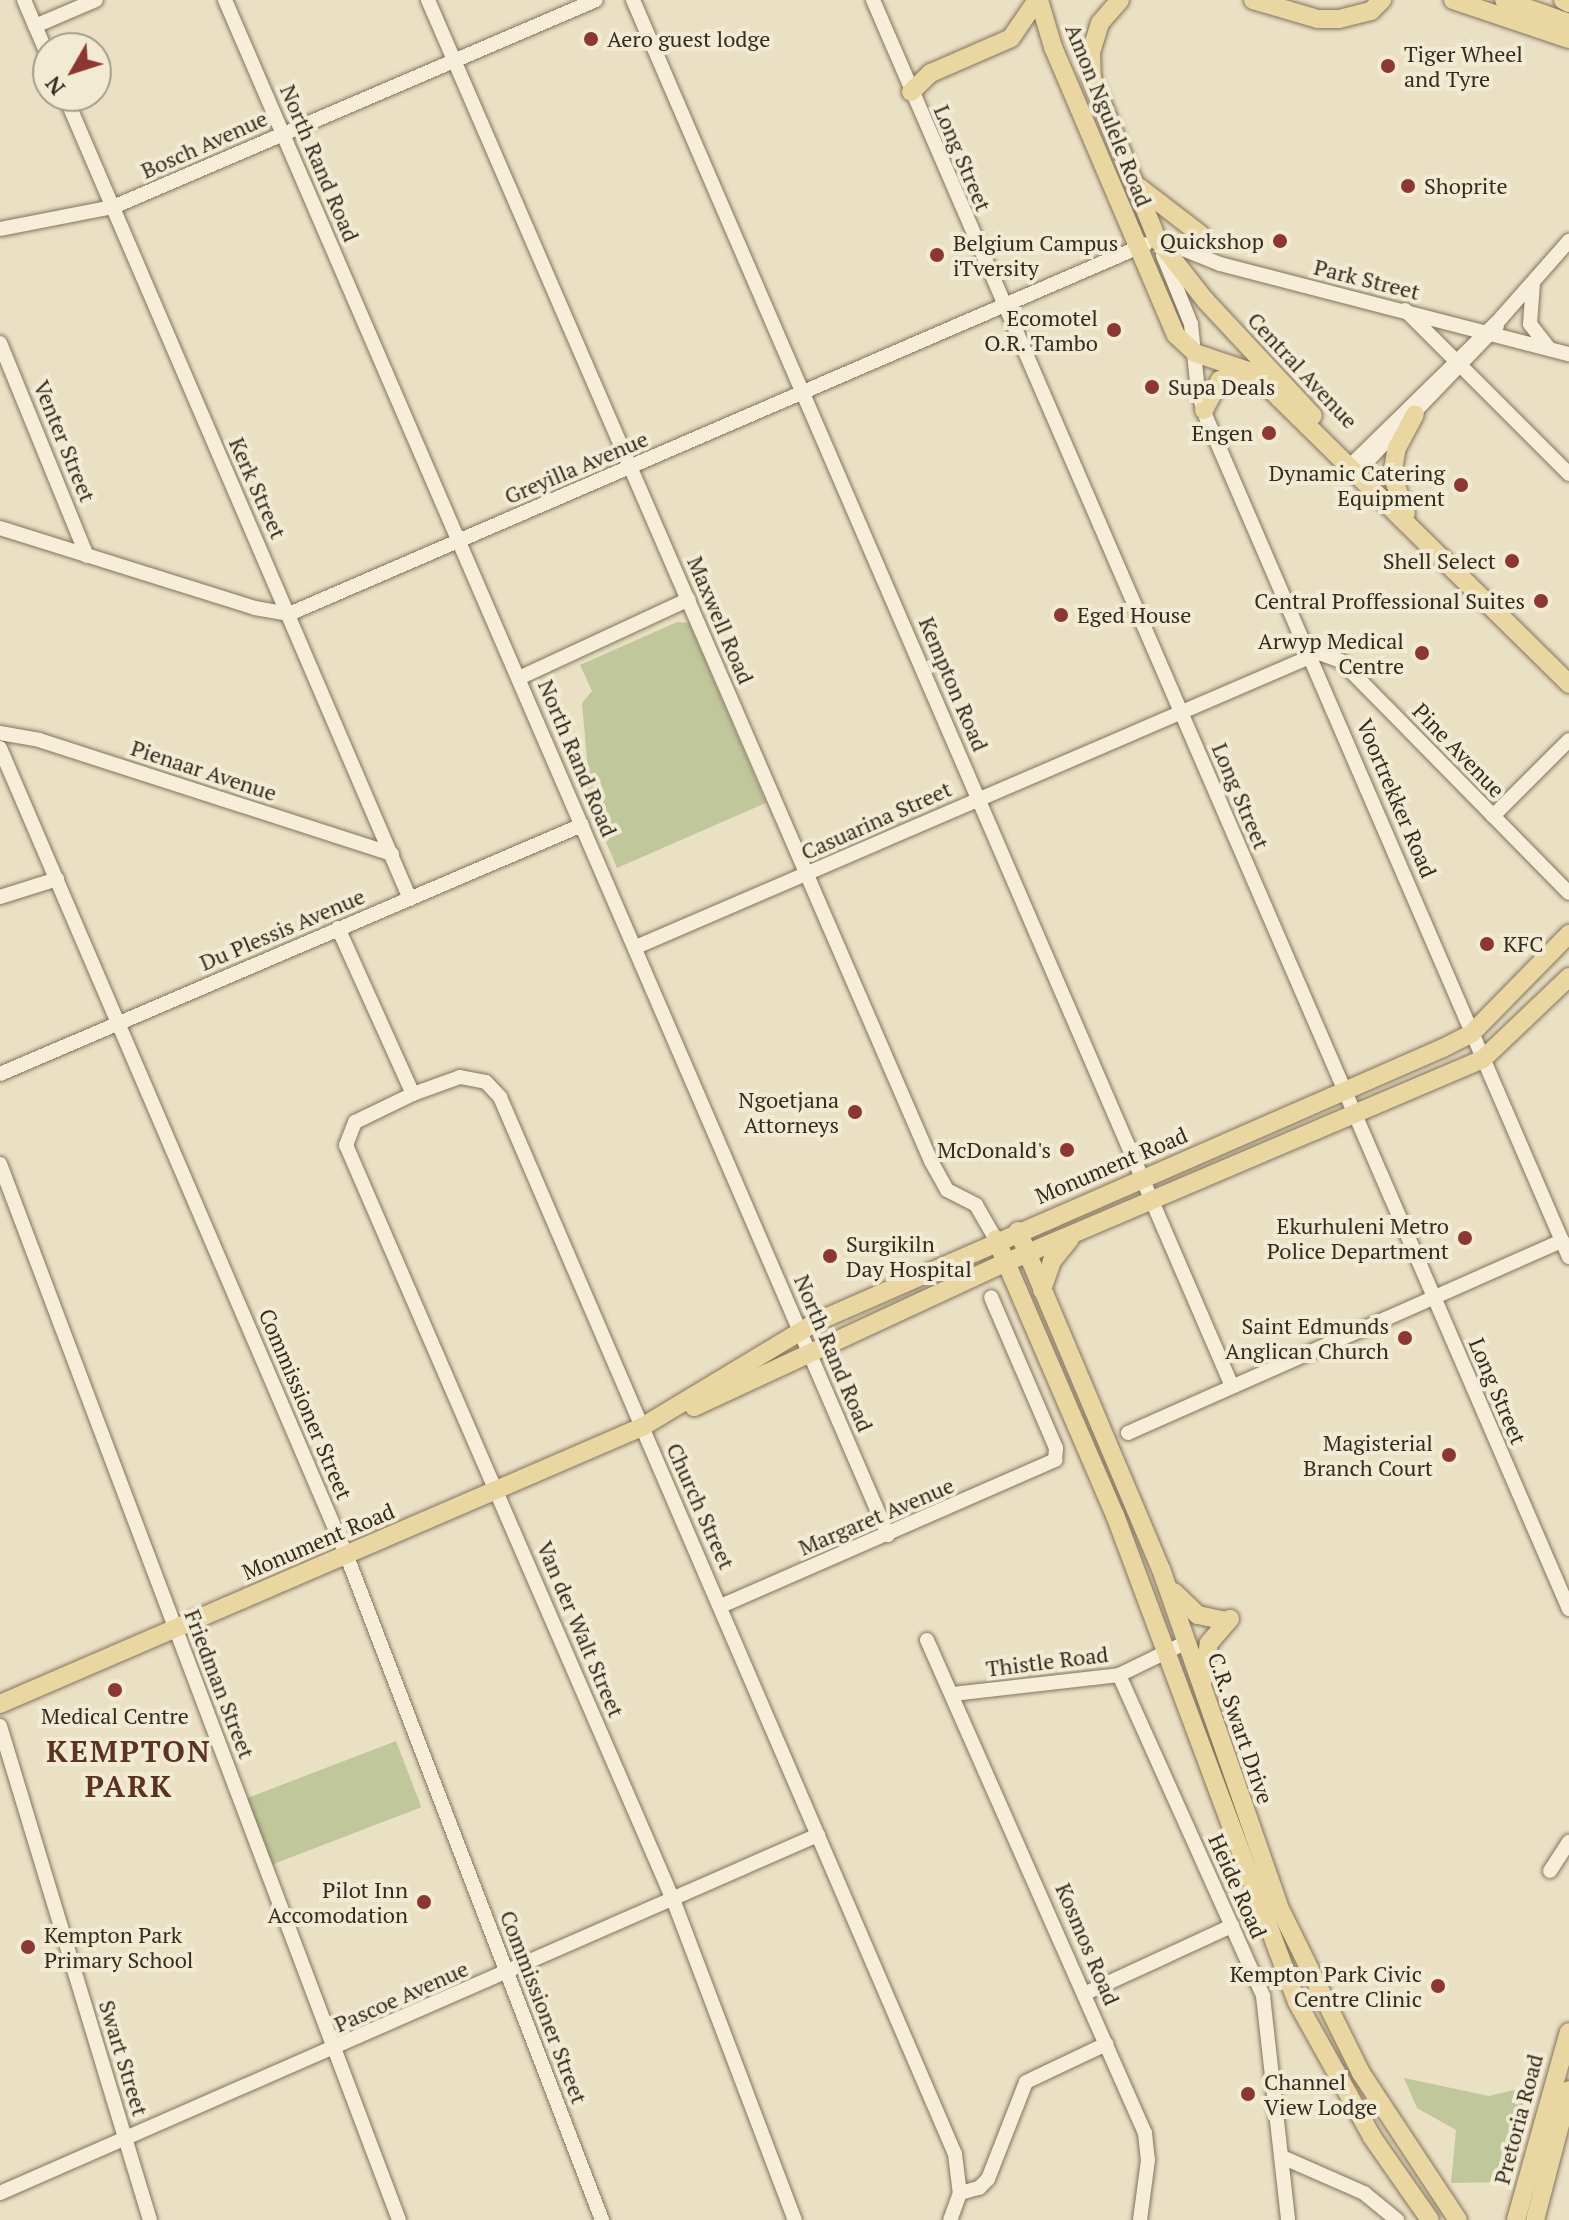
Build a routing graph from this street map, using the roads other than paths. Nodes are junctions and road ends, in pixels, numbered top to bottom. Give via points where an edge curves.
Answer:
1 (24, 0) edge
2 (96, 0) edge
3 (225, 0) edge
4 (428, 0) edge
5 (596, 0) edge
6 (633, 0) edge
7 (873, 0) edge
8 (1038, 0) edge
9 (1120, 0) edge
10 (1253, 0) edge
11 (1382, 0) edge
12 (1453, 0) edge
13 (1504, 0) edge
14 (1563, 0) edge
15 (1569, 3) edge
16 (1569, 23) edge
17 (35, 26) junction
18 (38, 32) edge
19 (1569, 39) edge
20 (455, 61) junction
21 (911, 92) junction
22 (72, 112) edge
23 (284, 133) junction
24 (1134, 182) junction
25 (113, 207) junction
26 (0, 229) edge
27 (1201, 235) dead end
28 (1157, 239) junction
29 (1569, 241) edge
30 (1138, 247) junction
31 (1533, 282) junction
32 (1004, 306) junction
33 (1405, 310) junction
34 (1489, 332) junction
35 (0, 343) edge
36 (1550, 350) junction
37 (1195, 353) junction
38 (1569, 354) edge
39 (1457, 365) junction
40 (1254, 373) junction
41 (804, 390) junction
42 (1204, 410) junction
43 (1415, 414) junction
44 (1356, 467) junction
45 (632, 468) junction
46 (1569, 474) edge
47 (1406, 513) junction
48 (0, 528) edge
49 (1418, 530) junction
50 (459, 541) junction
51 (87, 556) junction
52 (689, 599) junction
53 (289, 614) junction
54 (1310, 654) junction
55 (519, 678) junction
56 (1569, 684) edge
57 (1181, 712) junction
58 (0, 733) edge
59 (1569, 740) edge
60 (0, 748) edge
61 (979, 798) junction
62 (1493, 816) junction
63 (582, 825) junction
64 (392, 854) junction
65 (807, 876) junction
66 (57, 879) junction
67 (1569, 893) edge
68 (0, 897) edge
69 (410, 899) junction
70 (338, 928) junction
71 (1569, 934) edge
72 (636, 947) junction
73 (1569, 977) edge
74 (119, 1024) junction
75 (1472, 1033) junction
76 (1483, 1059) junction
77 (0, 1074) edge
78 (1347, 1093) junction
79 (413, 1094) junction
80 (1357, 1116) junction
81 (0, 1164) edge
82 (1145, 1177) junction
83 (1155, 1201) junction
84 (1018, 1231) junction
85 (1074, 1234) junction
86 (996, 1239) junction
87 (1562, 1241) junction
88 (1026, 1254) junction
89 (1569, 1257) edge
90 (1007, 1262) junction
91 (1042, 1290) junction
92 (991, 1297) dead end
93 (1435, 1299) junction
94 (800, 1330) junction
95 (808, 1351) junction
96 (1232, 1386) junction
97 (648, 1424) junction
98 (1128, 1433) dead end
99 (498, 1488) junction
100 (888, 1535) junction
101 (346, 1554) junction
102 (1161, 1569) junction
103 (721, 1606) junction
104 (1569, 1609) edge
105 (175, 1628) junction
106 (927, 1640) dead end
107 (1187, 1642) junction
108 (1166, 1653) junction
109 (1119, 1675) junction
110 (1202, 1689) junction
111 (953, 1694) junction
112 (0, 1704) edge
113 (0, 1726) edge
114 (818, 1835) junction
115 (1569, 1842) edge
116 (1550, 1871) dead end
117 (674, 1902) junction
118 (1232, 1926) junction
119 (508, 1974) junction
120 (1086, 1993) junction
121 (1569, 2032) edge
122 (1106, 2044) junction
123 (335, 2049) junction
124 (1568, 2099) edge
125 (126, 2139) junction
126 (1282, 2157) junction
127 (0, 2193) edge
128 (960, 2193) junction
129 (1540, 2196) junction
130 (1443, 2203) junction
131 (1515, 2216) edge
132 (150, 2220) edge
133 (399, 2220) edge
134 (602, 2220) edge
135 (795, 2220) edge
136 (950, 2220) edge
137 (1140, 2220) edge
138 (1288, 2220) edge
139 (1397, 2220) edge
140 (1430, 2220) edge
141 (1458, 2220) edge
142 (1464, 2220) edge
143 (1535, 2220) edge
144 (1541, 2220) edge

1 - 17 street
2 - 17 street
3 - 23 street, North Rand Road
4 - 20 street, Maxwell Road
5 - 20 street, Bosch Avenue
6 - 41 street, Kempton Road
7 - 21 street, Long Street
8 - 21 main road via 1011,38 931,73
8 - 30 main road, Amon Ngulele Road
9 - 24 main road, Amon Ngulele Road via 1100,23 1091,52 1092,78
10 - 11 main road via 1318,19 1339,19 1371,11
12 - 19 main road
13 - 16 main road
14 - 15 main road
17 - 18 street
20 - 23 street, Bosch Avenue
20 - 45 street, Maxwell Road
21 - 32 street, Long Street
22 - 25 street, Kerk Street
23 - 25 street, Bosch Avenue
23 - 50 street, North Rand Road
24 - 27 main road
24 - 28 main road
25 - 26 street, Bosch Avenue
25 - 53 street, Kerk Street
28 - 30 street, Greyilla Avenue
28 - 33 street, Park Street via 1220,264
28 - 37 street via 1191,324
28 - 44 main road, Central Avenue
29 - 31 street
30 - 32 street, Greyilla Avenue
30 - 37 main road, Voortrekker Road via 1176,335
31 - 34 street
31 - 36 street via 1530,324
32 - 41 street, Greyilla Avenue
32 - 57 street, Long Street
33 - 34 street, Park Street
33 - 39 street
34 - 36 street, Park Street
34 - 39 street
35 - 51 street, Venter Street
36 - 38 street, Park Street
37 - 40 main road
37 - 42 street, Voortrekker Road
39 - 43 street
39 - 44 street
39 - 46 street
40 - 42 main road via 1220,380
40 - 44 main road
41 - 45 street, Greyilla Avenue
41 - 61 street, Kempton Road
42 - 54 street, Voortrekker Road
43 - 44 street
43 - 47 main road via 1397,448 1392,475
44 - 47 main road, Central Avenue
44 - 49 main road, Central Avenue
45 - 50 street, Greyilla Avenue
45 - 52 street, Maxwell Road
47 - 49 main road, Central Avenue
48 - 51 street
49 - 56 main road, Central Avenue
50 - 53 street, Greyilla Avenue
50 - 55 street, North Rand Road
51 - 53 street
52 - 55 street
52 - 65 street, Maxwell Road
53 - 64 street, Kerk Street
54 - 57 street, Casuarina Street
54 - 62 street, Pine Avenue via 1327,653 1341,661
54 - 75 street, Voortrekker Road
55 - 63 street, North Rand Road
57 - 61 street, Casuarina Street
57 - 78 street, Long Street
58 - 64 street, Pienaar Avenue via 39,740
59 - 62 street
60 - 66 street, Commissioner Street
61 - 65 street, Casuarina Street
61 - 82 street, Kempton Road
62 - 67 street, Pine Avenue
63 - 69 street, Du Plessis Avenue
63 - 72 street, North Rand Road
64 - 69 street, Kerk Street
65 - 72 street, Casuarina Street
65 - 86 street, Maxwell Road via 942,1183 976,1205
66 - 68 street
66 - 74 street, Commissioner Street
69 - 70 street, Du Plessis Avenue
70 - 74 street, Du Plessis Avenue
70 - 79 street
71 - 75 main road, Monument Road
72 - 94 street, North Rand Road
73 - 76 main road, Monument Road
74 - 77 street, Du Plessis Avenue
74 - 101 street, Commissioner Street
75 - 76 street, Voortrekker Road
75 - 78 main road, Monument Road
76 - 80 main road, Monument Road
76 - 87 street, Voortrekker Road
78 - 80 street, Long Street
78 - 82 main road, Monument Road
79 - 97 street, Church Street via 460,1077 486,1082 500,1097
79 - 99 street, Van der Walt Street via 355,1122 346,1145
80 - 83 main road, Monument Road
80 - 93 street, Long Street
81 - 105 street, Friedman Street
82 - 83 street, Kempton Road
82 - 84 main road, Monument Road
83 - 85 main road, Monument Road
83 - 96 street, Kempton Road
84 - 86 main road, Monument Road
84 - 88 main road, C.R. Swart Drive
85 - 88 main road, Monument Road
85 - 91 main road via 1052,1261
86 - 90 main road, C.R. Swart Drive
86 - 94 main road, Monument Road
87 - 89 street, Voortrekker Road
87 - 93 street
88 - 90 main road, Monument Road
88 - 91 main road, C.R. Swart Drive
90 - 95 main road, Monument Road
90 - 108 main road, C.R. Swart Drive via 1115,1515
91 - 102 main road, C.R. Swart Drive
92 - 100 street, Margaret Avenue via 1056,1448 1049,1465
93 - 96 street
93 - 104 street, Long Street
94 - 95 street, North Rand Road
94 - 97 main road, Monument Road
95 - 97 main road, Monument Road via 675,1417
95 - 100 street, North Rand Road
96 - 98 street
97 - 99 main road, Monument Road
97 - 103 street, Church Street
99 - 101 main road, Monument Road
99 - 117 street, Van der Walt Street
100 - 103 street, Margaret Avenue
101 - 105 main road, Monument Road
101 - 119 street, Commissioner Street
102 - 107 main road, C.R. Swart Drive
102 - 110 main road via 1187,1608 1206,1619 1229,1620 1207,1650
103 - 114 street, Church Street
105 - 112 main road, Monument Road
105 - 123 street, Friedman Street
106 - 111 street, Kosmos Road
107 - 108 street, Thistle Road
107 - 110 main road, C.R. Swart Drive
108 - 109 street, Thistle Road
108 - 140 main road, C.R. Swart Drive via 1297,2002 1372,2137
109 - 111 street, Thistle Road
109 - 118 street, Heide Road
110 - 130 main road, C.R. Swart Drive via 1286,1923 1355,2064
111 - 120 street, Kosmos Road
113 - 125 street, Swart Street
114 - 117 street, Pascoe Avenue
114 - 128 street, Church Street via 955,2154
115 - 116 street
117 - 119 street, Pascoe Avenue
117 - 135 street, Van der Walt Street
118 - 120 street
118 - 126 street, Heide Road via 1266,2008
119 - 123 street, Pascoe Avenue
119 - 134 street, Commissioner Street
120 - 122 street, Kosmos Road
121 - 131 main road, Pretoria Road
122 - 128 street via 1026,2082 988,2179 979,2188
122 - 137 street, Kosmos Road via 1148,2147
123 - 125 street, Pascoe Avenue
123 - 133 street, Friedman Street
124 - 129 main road, Pretoria Road
125 - 127 street, Pascoe Avenue
125 - 132 street, Swart Street
126 - 138 street, Heide Road
126 - 139 street via 1364,2193
128 - 136 street
129 - 143 main road, Pretoria Road
129 - 144 main road
130 - 141 main road, C.R. Swart Drive
130 - 142 main road

